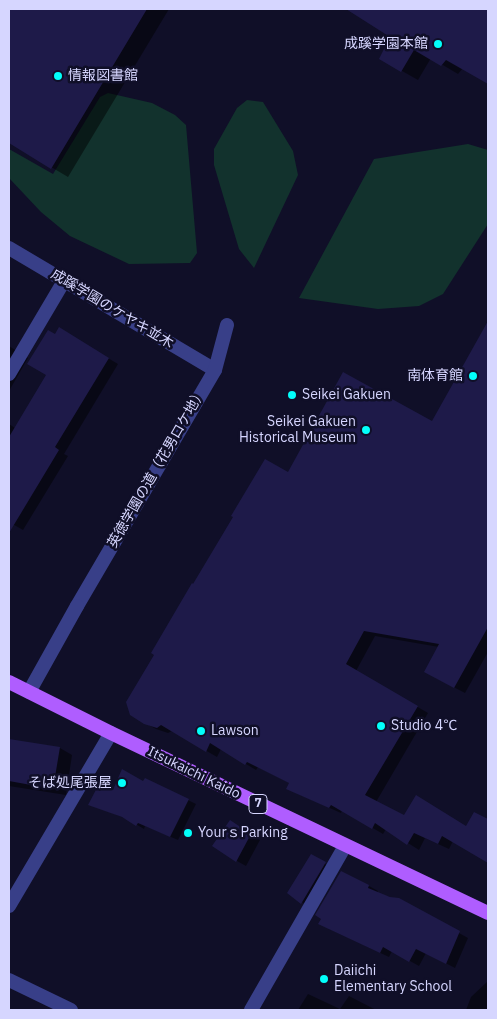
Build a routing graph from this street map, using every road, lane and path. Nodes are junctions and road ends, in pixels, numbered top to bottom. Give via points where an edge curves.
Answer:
1 (9, 248) edge
2 (64, 280) junction
3 (227, 325) dead end
4 (215, 370) junction
5 (9, 374) edge
6 (9, 682) edge
7 (29, 692) junction
8 (111, 733) junction
9 (346, 846) junction
10 (9, 906) edge
11 (488, 913) edge
12 (9, 980) edge
13 (70, 1010) edge
14 (250, 1010) edge

1 - 2 street, 成蹊学園のケヤキ並木
2 - 4 street, 成蹊学園のケヤキ並木
2 - 5 street
3 - 4 street, 英徳学園の道（花男ロケ地）
4 - 7 street, 英徳学園の道（花男ロケ地）
6 - 7 main road, Itsukaichi Kaido / 7
7 - 8 main road, Itsukaichi Kaido / 7
8 - 9 main road, Itsukaichi Kaido / 7
8 - 10 street
9 - 11 main road, Itsukaichi Kaido / 7
9 - 14 street
12 - 13 street

